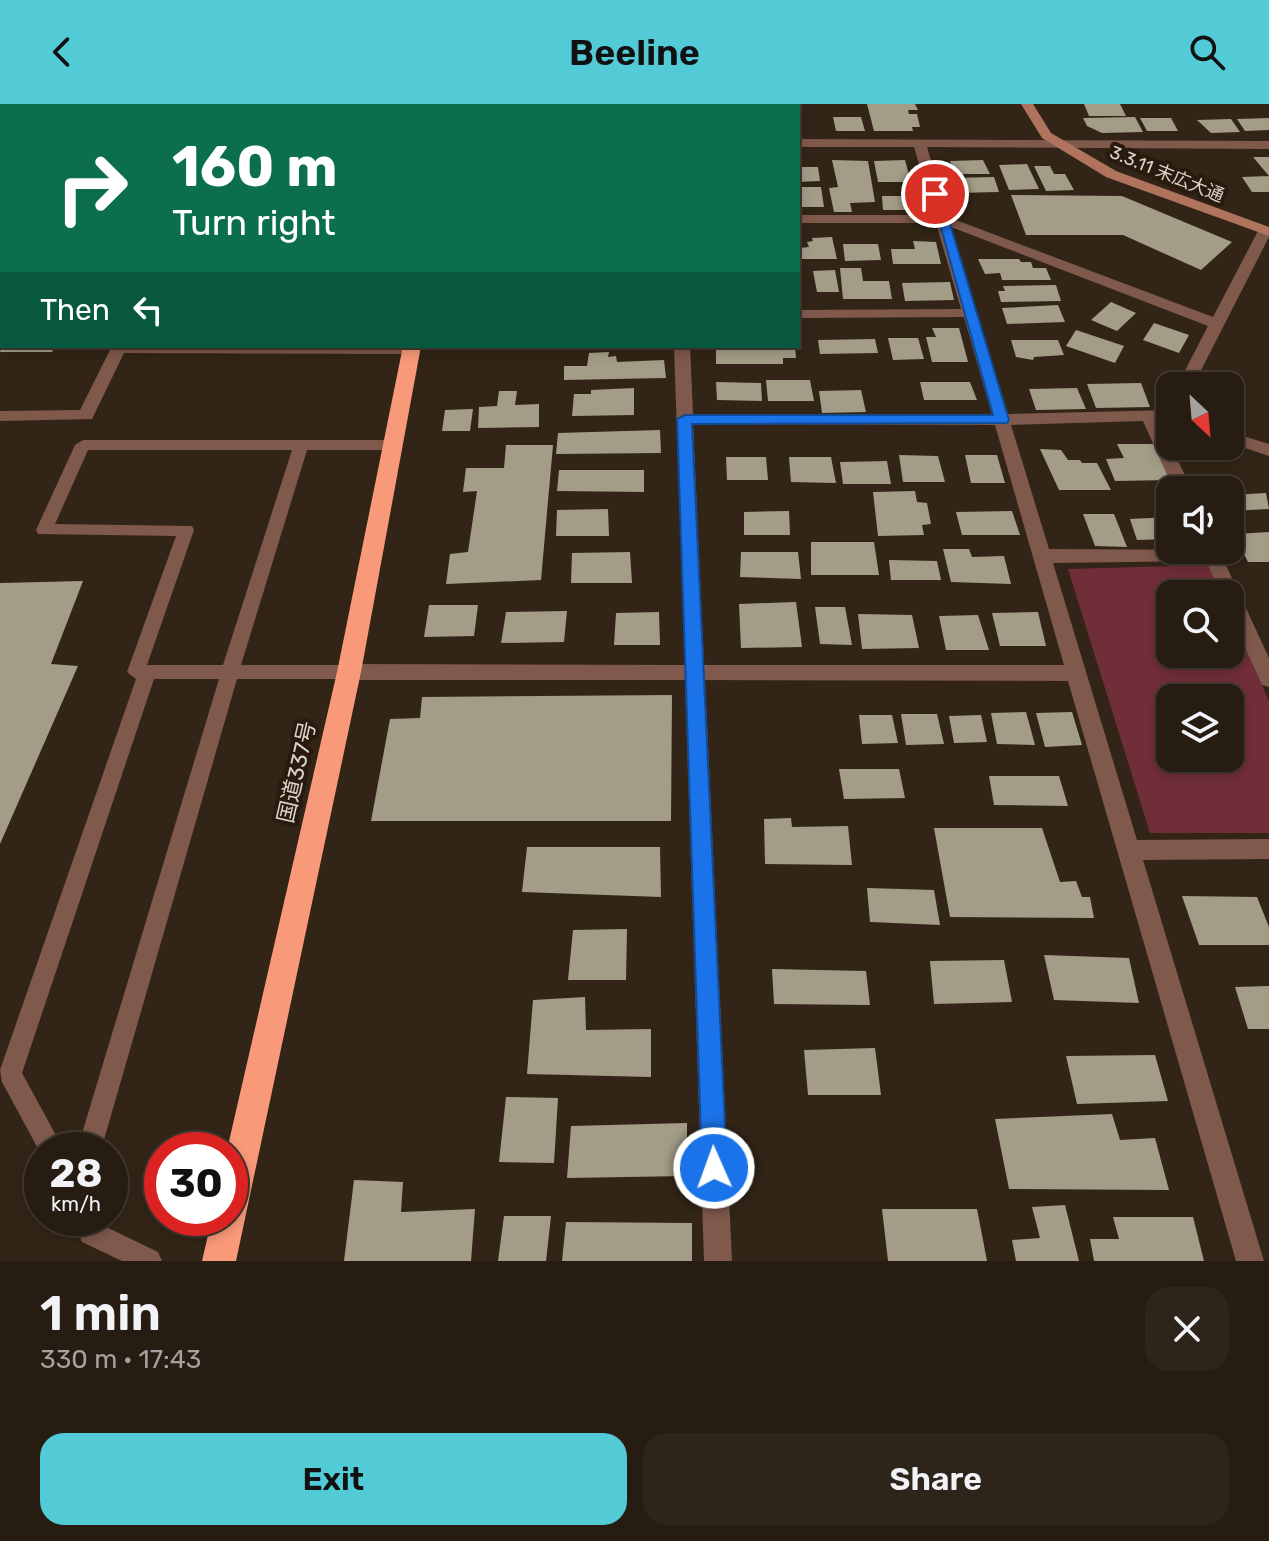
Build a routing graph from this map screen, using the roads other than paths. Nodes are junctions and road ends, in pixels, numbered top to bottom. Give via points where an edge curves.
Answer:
1 (1027, 104) edge
2 (800, 143) edge
3 (1060, 144) junction
4 (920, 145) junction
5 (1269, 145) edge
6 (800, 219) edge
7 (942, 219) junction
8 (1267, 231) edge
9 (970, 313) junction
10 (800, 314) edge
11 (1217, 324) junction
12 (120, 348) edge
13 (412, 348) edge
14 (682, 348) edge
15 (1192, 372) edge
16 (0, 416) edge
17 (1149, 417) junction
18 (1156, 417) edge
19 (685, 419) junction
20 (1002, 420) junction
21 (1244, 442) edge
22 (301, 445) junction
23 (394, 445) junction
24 (1269, 450) edge
25 (1176, 476) edge
26 (1156, 553) edge
27 (1042, 556) junction
28 (1216, 564) edge
29 (147, 672) junction
30 (230, 672) junction
31 (349, 672) junction
32 (695, 672) junction
33 (1076, 673) junction
34 (1269, 679) edge
35 (1269, 849) edge
36 (1128, 850) junction
37 (42, 1132) edge
38 (94, 1132) edge
39 (247, 1132) edge
40 (97, 1236) edge
41 (224, 1236) edge
42 (149, 1261) edge
43 (219, 1261) edge
44 (718, 1261) edge
45 (1250, 1261) edge

1 - 3 street, 3.3.11 末広大通 via 1046,135
2 - 4 street
3 - 4 street
3 - 5 street
3 - 8 street, 3.3.11 末広大通 via 1111,174
4 - 7 street
6 - 7 street
7 - 9 street
7 - 11 street
8 - 11 street
9 - 10 street
9 - 20 street
11 - 15 street
12 - 16 street via 86,415
13 - 23 highway, 国道337号
14 - 19 street
17 - 18 street
17 - 20 street
17 - 25 street
19 - 20 street
19 - 32 street
20 - 27 street
21 - 24 street
22 - 23 lane
22 - 29 lane via 83,445 44,530 186,530 136,672
22 - 30 lane
23 - 31 highway, 国道337号
26 - 27 street
27 - 33 street
28 - 34 street
29 - 30 lane
29 - 37 lane via 10,1074
30 - 31 lane
30 - 38 lane
31 - 32 street
31 - 39 highway, 国道337号
32 - 33 street
32 - 44 street
33 - 36 street
35 - 36 street
36 - 45 street
40 - 42 lane
41 - 43 highway

